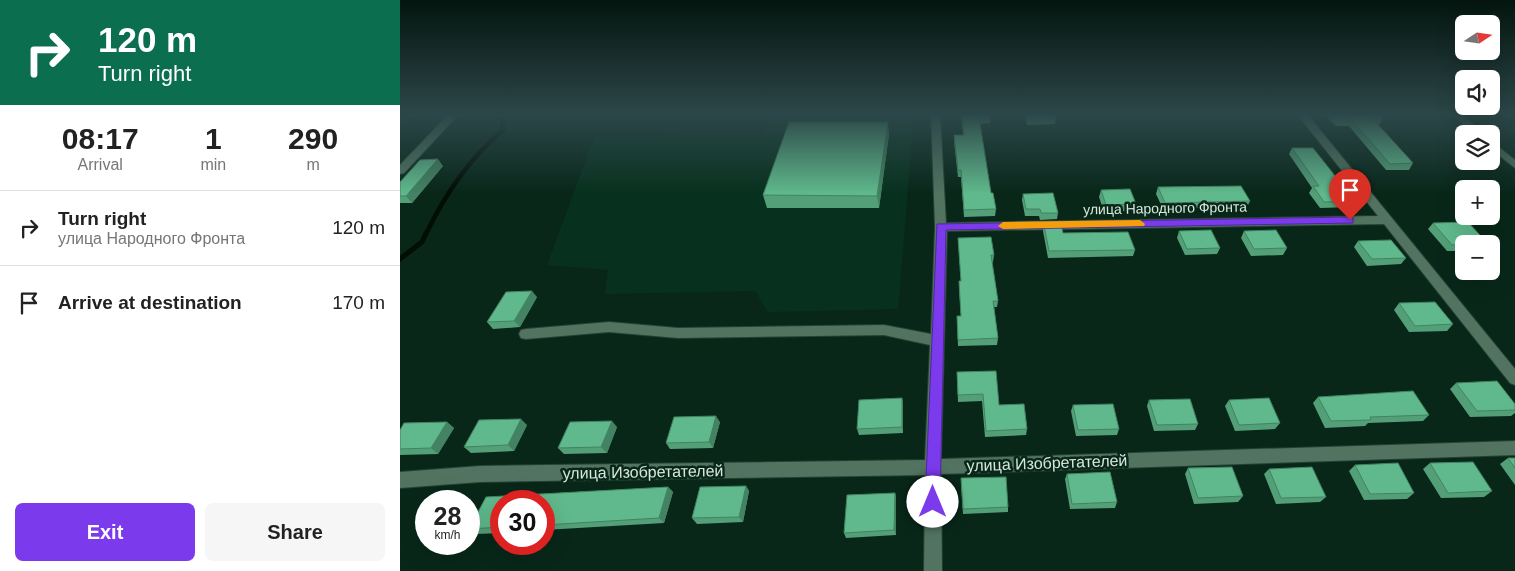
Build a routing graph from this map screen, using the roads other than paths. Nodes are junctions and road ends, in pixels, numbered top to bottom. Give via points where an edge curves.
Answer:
1 (429, 141) edge
2 (936, 141) edge
3 (1324, 141) edge
4 (1500, 152) edge
5 (1515, 165) edge
6 (400, 171) edge
7 (1388, 220) junction
8 (941, 227) junction
9 (526, 334) dead end
10 (937, 341) junction
11 (1515, 380) edge
12 (1515, 448) edge
13 (933, 467) junction
14 (400, 480) edge
15 (933, 571) edge

1 - 6 street
2 - 8 street
3 - 7 street
4 - 5 street
7 - 8 street, улица Народного Фронта
7 - 11 street
8 - 10 street
9 - 10 street via 609,327 678,332 884,330
10 - 13 street
12 - 13 street, улица Изобретателей
13 - 14 street, улица Изобретателей via 480,474
13 - 15 street

